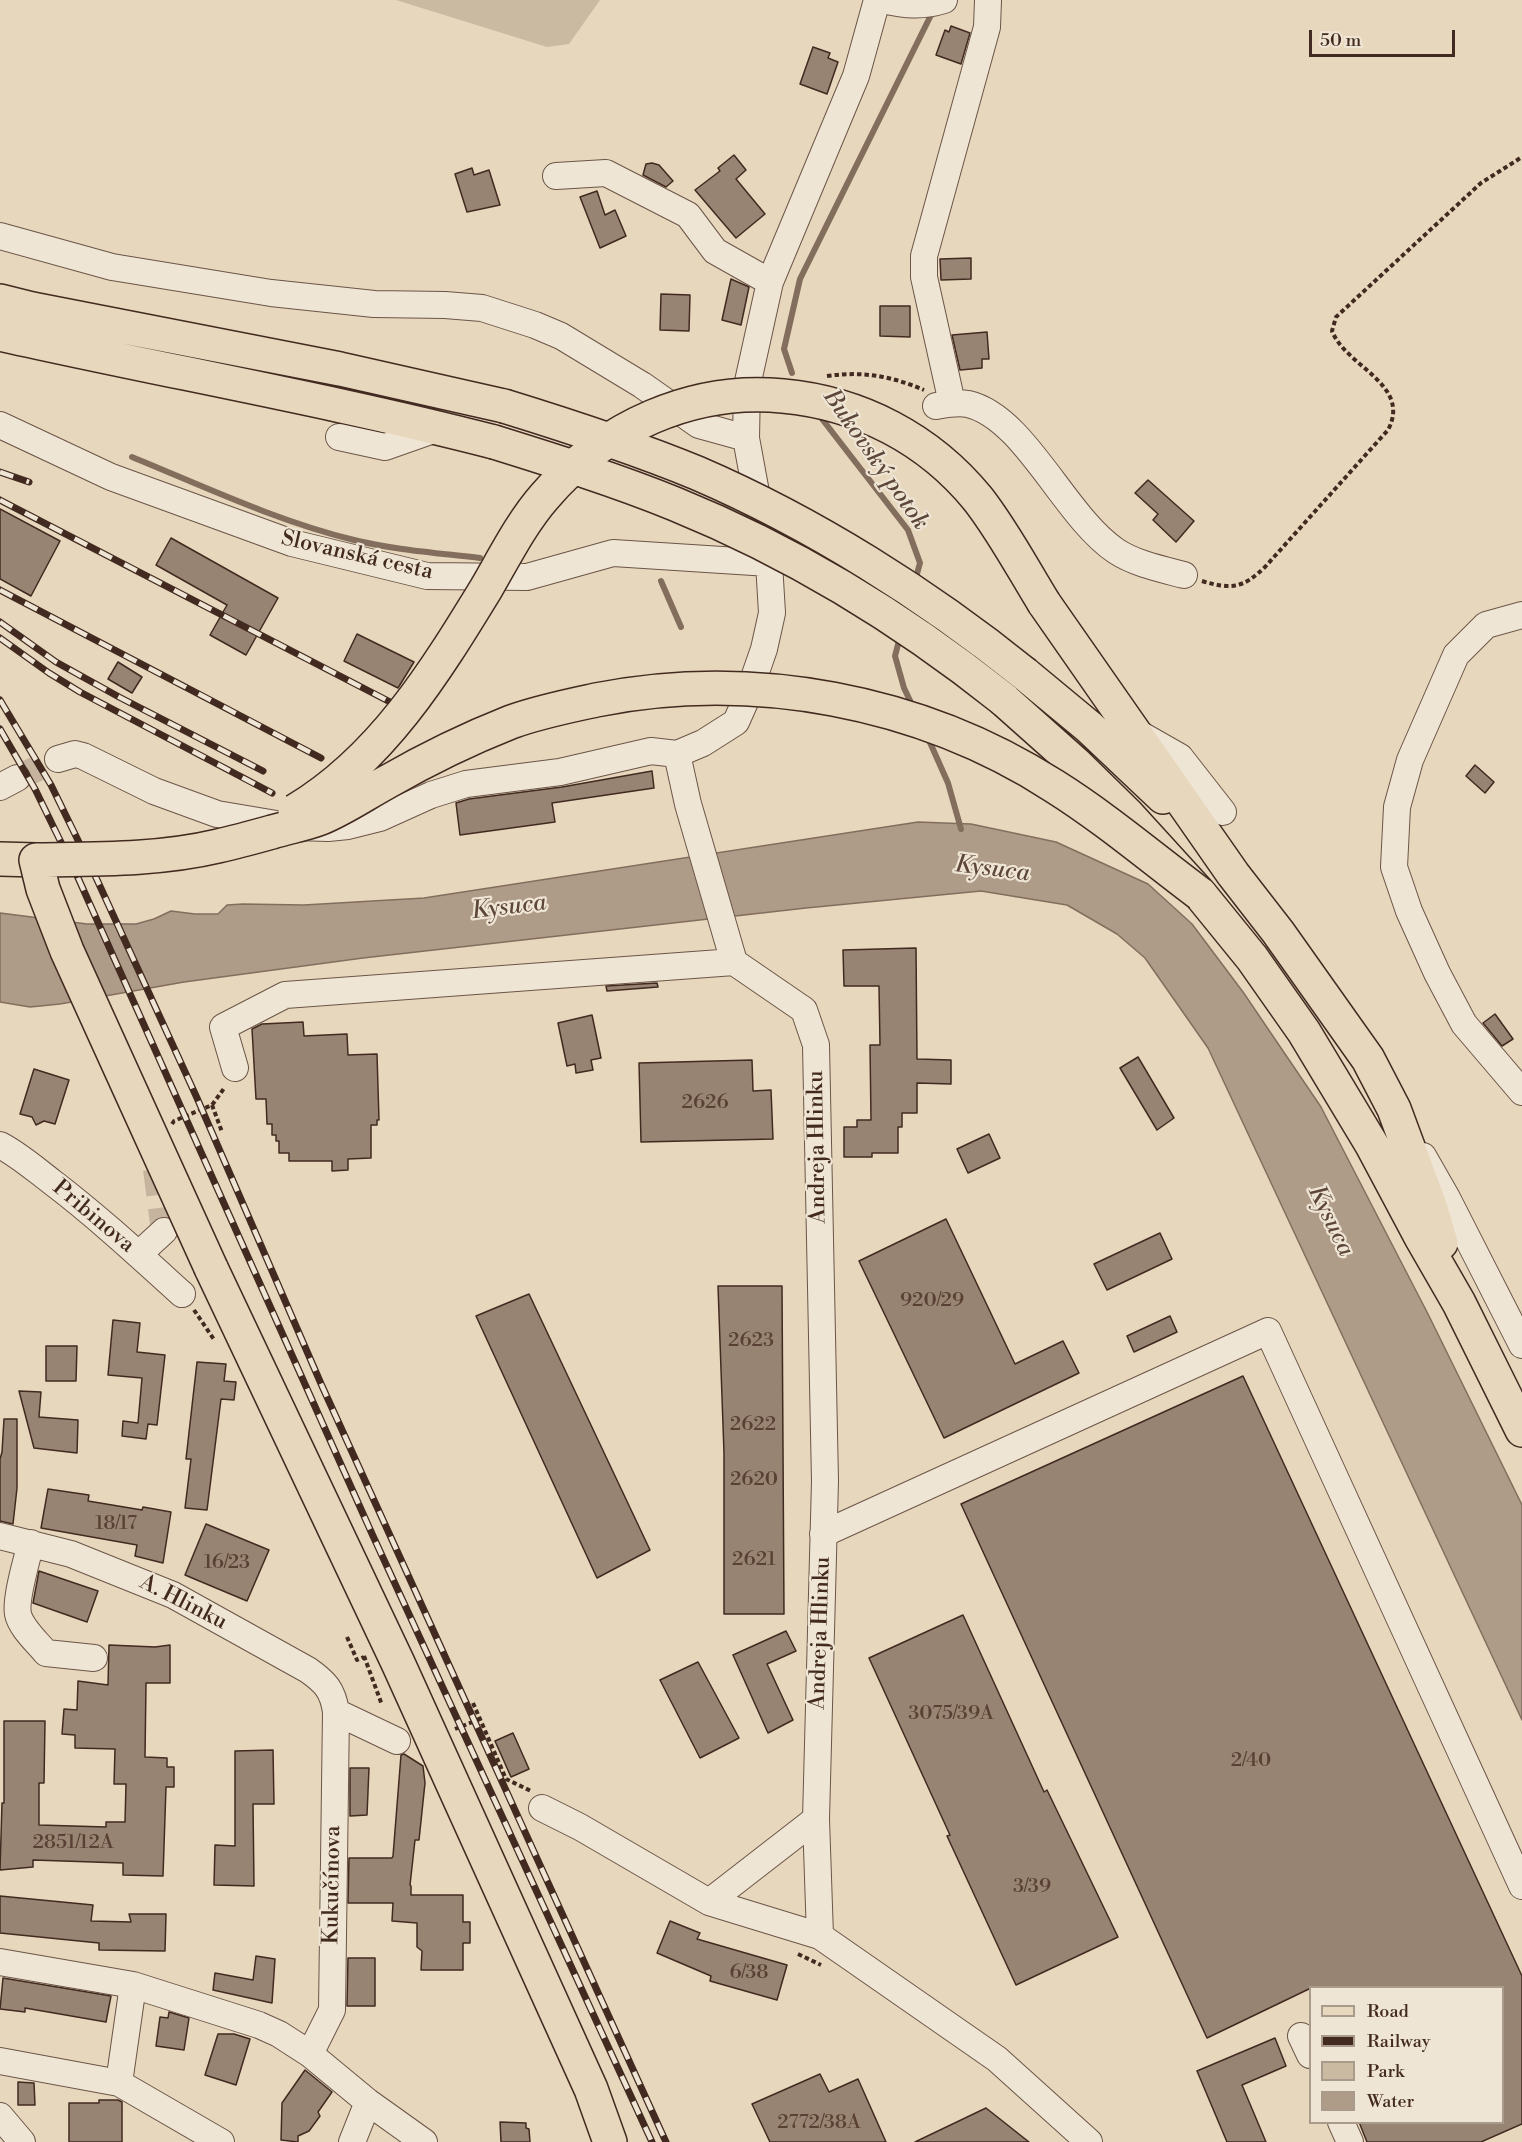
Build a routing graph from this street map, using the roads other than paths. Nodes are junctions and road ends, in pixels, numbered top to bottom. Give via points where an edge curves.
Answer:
1 (877, 0) edge
2 (883, 0) edge
3 (944, 0) edge
4 (988, 0) edge
5 (556, 176) dead end
6 (0, 236) edge
7 (770, 282) junction
8 (0, 301) edge
9 (0, 334) edge
10 (0, 425) edge
11 (439, 428) junction
12 (339, 437) dead end
13 (746, 438) junction
14 (769, 563) junction
15 (1184, 576) road end
16 (1522, 615) edge
17 (1136, 732) junction
18 (677, 754) junction
19 (58, 759) tunnel mouth
20 (1223, 812) dead end
21 (249, 838) junction
22 (0, 860) edge
23 (36, 860) junction
24 (1233, 874) junction
25 (1200, 894) junction
26 (731, 953) junction
27 (1368, 1059) junction
28 (235, 1068) road end
29 (1522, 1092) edge
30 (0, 1144) edge
31 (165, 1231) dead end
32 (139, 1254) junction
33 (182, 1294) dead end
34 (1459, 1303) junction
35 (1522, 1345) edge
36 (1522, 1430) edge
37 (823, 1534) junction
38 (0, 1536) edge
39 (31, 1543) junction
40 (94, 1658) dead end
41 (336, 1712) junction
42 (397, 1741) dead end
43 (539, 1800) road end
44 (816, 1819) junction
45 (1522, 1886) edge
46 (710, 1902) junction
47 (820, 1936) junction
48 (0, 1962) edge
49 (133, 1985) junction
50 (310, 2054) junction
51 (0, 2061) edge
52 (119, 2083) junction
53 (368, 2102) junction
54 (0, 2116) edge
55 (1342, 2124) edge
56 (22, 2142) edge
57 (221, 2142) edge
58 (352, 2142) edge
59 (424, 2142) edge
60 (610, 2142) edge
61 (1089, 2142) edge
62 (1350, 2142) edge

1 - 7 street via 856,76
2 - 3 street via 929,5
4 - 15 street via 987,27 924,256 944,404 968,404 1004,423 1093,532 1116,551
5 - 7 street via 606,173 688,216 715,251
6 - 13 street via 112,267 271,294 374,304 482,308 561,336 699,425
7 - 13 street via 747,386
8 - 24 main road, bridge via 504,406 687,470 850,553 981,638 1152,785
9 - 11 main road
10 - 14 street, Slovanská cesta via 111,477 281,539 427,576 527,577 613,554
11 - 12 street via 385,447
11 - 25 main road, bridge via 495,442 676,504 761,543 900,623 1003,699 1076,764
13 - 14 street
14 - 18 street via 772,613 764,649 736,722
16 - 29 street via 1485,625 1456,655 1410,760 1397,807 1394,867 1409,911 1464,1024
17 - 20 street via 1180,757
17 - 21 main road, bridge via 1044,603 992,519 971,492 929,452 890,426 846,408 797,397 747,395 693,402 640,422 592,453 553,488 530,518 447,652 384,737 316,798
17 - 24 main road
18 - 19 street via 651,751 560,772 466,784 380,818 328,828 294,827 217,814 154,791 83,756
18 - 26 street
21 - 23 main road, bridge via 180,853
21 - 25 main road, bridge via 321,818 418,764 514,721 620,695 739,688 849,702 904,716 957,736 1053,785
22 - 23 main road
23 - 60 main road, bridge via 67,951 211,1268 403,1673 591,2089
24 - 27 main road
25 - 34 main road via 1252,958 1304,1032
26 - 28 street via 285,995 223,1027
26 - 37 street, Andreja Hlinku via 804,1010 816,1045
27 - 34 main road via 1394,1109 1430,1206
27 - 35 street via 1447,1198
30 - 32 street, Pribinova
31 - 32 street
32 - 33 street, Pribinova
34 - 36 main road
37 - 44 street, Andreja Hlinku
37 - 45 street via 1268,1331
38 - 39 street, A. Hlinku
39 - 40 street via 18,1616 46,1653
39 - 41 street, A. Hlinku via 118,1571 219,1620 322,1679 332,1691
41 - 42 street
41 - 50 street, Kukučínova via 332,2010
43 - 46 street
44 - 46 street
44 - 47 street, Andreja Hlinku
46 - 47 street
47 - 61 street via 997,2059
48 - 49 street
49 - 50 street via 259,2025
49 - 52 street
50 - 53 street
51 - 52 street
52 - 57 street
53 - 58 street
53 - 59 street
54 - 56 street
55 - 62 street

